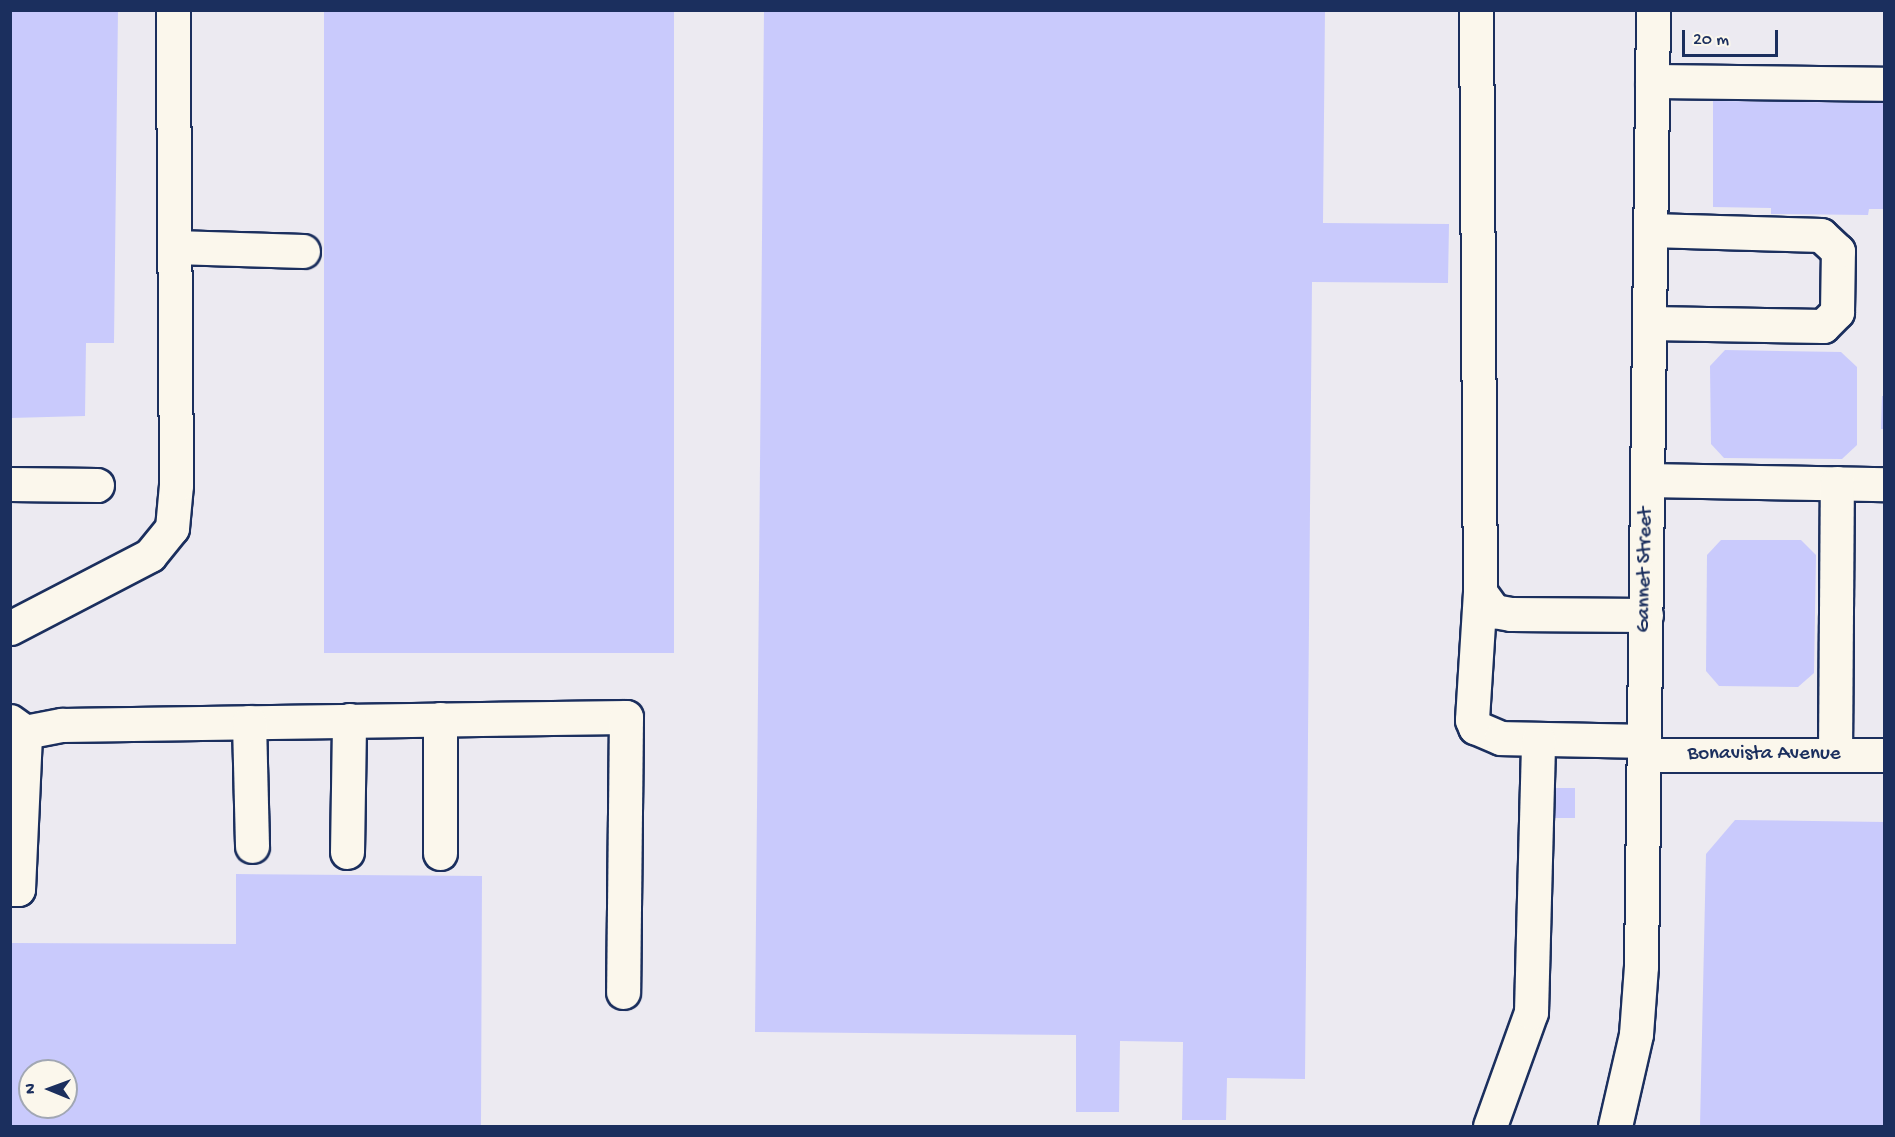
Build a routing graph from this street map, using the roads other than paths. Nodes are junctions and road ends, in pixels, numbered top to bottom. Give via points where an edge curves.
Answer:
1 (173, 10) edge
2 (1476, 10) edge
3 (1653, 10) edge
4 (1652, 81) junction
5 (1884, 84) edge
6 (1650, 230) junction
7 (174, 248) junction
8 (303, 251) dead end
9 (1649, 323) junction
10 (1648, 480) junction
11 (10, 483) edge
12 (1837, 483) junction
13 (1884, 484) edge
14 (98, 485) dead end
15 (1480, 592) junction
16 (1646, 615) junction
17 (10, 628) edge
18 (440, 719) junction
19 (349, 720) junction
20 (249, 722) junction
21 (18, 727) edge
22 (1538, 740) junction
23 (1644, 748) junction
24 (1834, 754) junction
25 (1884, 755) edge
26 (252, 846) dead end
27 (347, 852) dead end
28 (440, 853) dead end
29 (10, 889) edge
30 (622, 992) dead end
31 (1490, 1126) edge
32 (1615, 1126) edge

1 - 7 street
2 - 15 street, Bonavista Avenue
3 - 4 street, Gannet Street
4 - 5 street
4 - 6 street, Gannet Street
6 - 9 street, Gannet Street
6 - 9 street via 1821,235 1838,251 1837,312 1823,326
7 - 8 street
7 - 17 street via 176,485 172,528 150,555
9 - 10 street, Gannet Street
10 - 12 street
10 - 16 street, Gannet Street
11 - 14 street
12 - 13 street
12 - 24 street
15 - 16 street via 1494,611 1511,614
15 - 22 street, Bonavista Avenue via 1472,720 1485,734
16 - 23 street, Gannet Street
18 - 19 street
18 - 28 street
18 - 30 street via 626,717
19 - 20 street
19 - 27 street
20 - 21 street
20 - 26 street
21 - 29 street via 18,889
22 - 23 street, Bonavista Avenue
22 - 31 street via 1531,1012
23 - 24 street, Bonavista Avenue
23 - 32 street, Gannet Street via 1641,966 1636,1034
24 - 25 street, Bonavista Avenue

